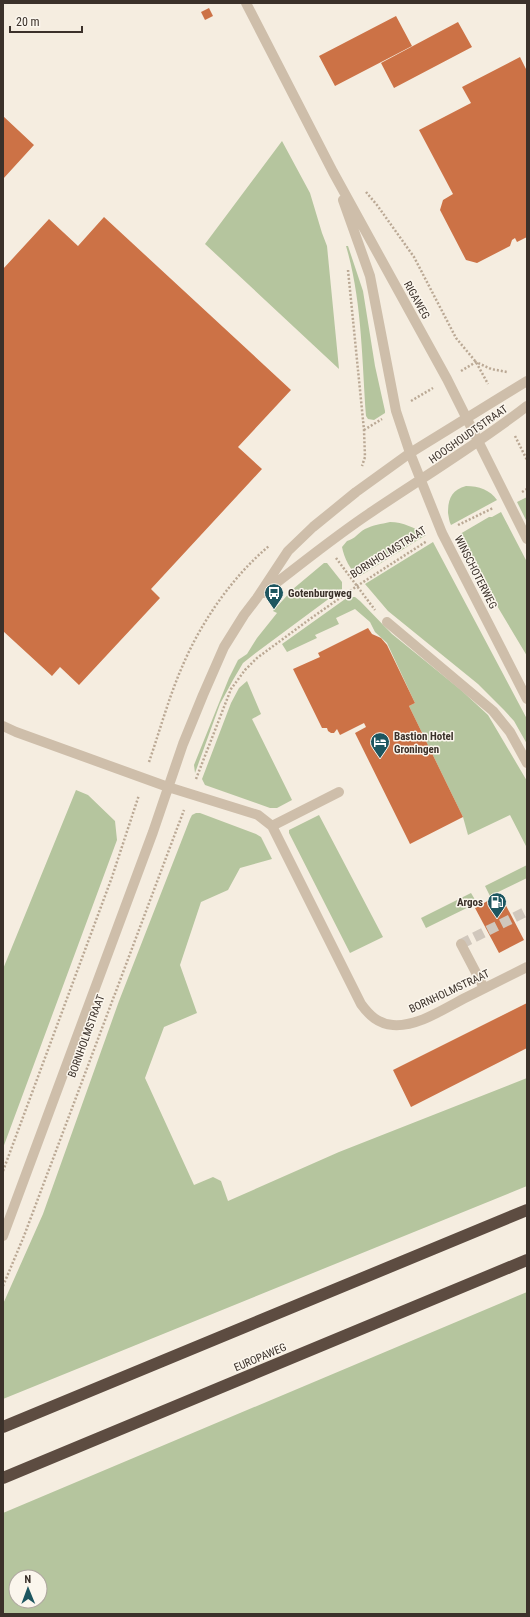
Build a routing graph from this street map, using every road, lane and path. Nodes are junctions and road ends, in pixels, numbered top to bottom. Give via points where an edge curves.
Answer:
1 (246, 3) edge
2 (333, 172) junction
3 (362, 188) dead end
4 (347, 267) dead end
5 (476, 362) junction
6 (512, 371) dead end
7 (447, 379) junction
8 (527, 381) edge
9 (496, 399) junction
10 (527, 406) edge
11 (396, 411) junction
12 (466, 418) junction
13 (508, 421) junction
14 (478, 441) junction
15 (410, 453) junction
16 (527, 460) edge
17 (421, 480) junction
18 (527, 489) edge
19 (507, 500) junction
20 (442, 533) junction
21 (527, 539) edge
22 (327, 544) junction
23 (357, 586) junction
24 (257, 598) junction
25 (387, 622) joint
26 (527, 699) edge
27 (3, 726) edge
28 (527, 763) edge
29 (144, 777) junction
30 (168, 786) junction
31 (339, 792) dead end
32 (191, 794) junction
33 (272, 826) junction
34 (461, 944) dead end
35 (527, 967) edge
36 (484, 988) junction
37 (3, 1171) edge
38 (527, 1210) edge
39 (3, 1236) edge
40 (527, 1260) edge
41 (3, 1286) edge
42 (3, 1427) edge
43 (3, 1478) edge

1 - 2 street, RIGAWEG
2 - 7 street, RIGAWEG
2 - 11 street, RIGAWEG via 370,276
3 - 5 path via 414,257 456,338
4 - 11 path via 364,430
5 - 6 path via 491,369
5 - 7 path
5 - 9 path
7 - 11 path
7 - 12 street, RIGAWEG
8 - 9 street, HOOGHOUDTSTRAAT
9 - 12 street, HOOGHOUDTSTRAAT
10 - 13 street, HOOGHOUDTSTRAAT
11 - 15 street, RIGAWEG
12 - 14 street, RIGAWEG
12 - 15 street, BORNHOLMSTRAAT
13 - 14 street, HOOGHOUDTSTRAAT
13 - 16 path
14 - 17 street, HOOGHOUDTSTRAAT
14 - 19 street
15 - 17 street, WINSCHOTERWEG
15 - 24 street, BORNHOLMSTRAAT via 313,527 288,551
17 - 20 street, WINSCHOTERWEG
17 - 22 street, BORNHOLMSTRAAT
18 - 19 path, BORNHOLMSTRAAT
19 - 20 path, BORNHOLMSTRAAT
19 - 21 street
20 - 23 path, BORNHOLMSTRAAT
20 - 26 street, WINSCHOTERWEG
22 - 23 path
22 - 24 street, BORNHOLMSTRAAT
23 - 25 path
23 - 32 path, BORNHOLMSTRAAT via 257,658 245,670 231,689
24 - 30 street, BORNHOLMSTRAAT via 224,647
25 - 28 street via 493,711 510,732
27 - 29 street
29 - 30 street
29 - 37 path via 112,877
30 - 32 street, BORNHOLMSTRAAT
30 - 39 street, BORNHOLMSTRAAT
31 - 33 street
32 - 33 street, BORNHOLMSTRAAT via 258,815
32 - 41 path, BORNHOLMSTRAAT
33 - 36 street, BORNHOLMSTRAAT via 361,1004 374,1019 394,1025 415,1022
34 - 36 street
35 - 36 street, BORNHOLMSTRAAT
38 - 42 highway
40 - 43 highway, EUROPAWEG

